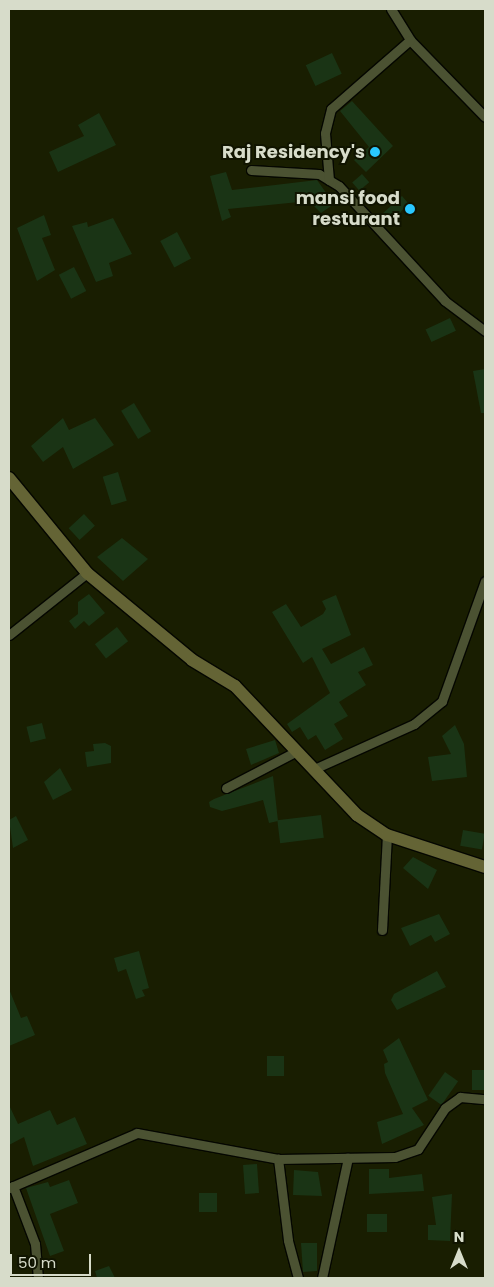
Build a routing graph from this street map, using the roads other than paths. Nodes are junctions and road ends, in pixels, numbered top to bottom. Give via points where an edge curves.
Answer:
1 (391, 9) edge
2 (410, 40) junction
3 (485, 117) edge
4 (251, 170) dead end
5 (329, 180) junction
6 (485, 331) edge
7 (9, 478) edge
8 (86, 574) junction
9 (485, 581) edge
10 (9, 636) edge
11 (297, 751) junction
12 (314, 770) junction
13 (226, 788) dead end
14 (387, 835) junction
15 (485, 867) edge
16 (382, 930) dead end
17 (485, 1099) edge
18 (348, 1158) junction
19 (278, 1159) junction
20 (11, 1187) edge
21 (38, 1278) edge
22 (298, 1278) edge
23 (322, 1278) edge

1 - 2 street
2 - 3 street
2 - 5 street via 331,109 325,133
4 - 5 street via 319,174
5 - 6 street via 445,301
7 - 8 main road
8 - 10 street
8 - 11 main road via 192,660 235,686
9 - 12 street via 442,701 414,724
11 - 12 main road
11 - 13 street
12 - 14 main road via 356,815
14 - 15 main road
14 - 16 street
17 - 18 street via 460,1097 445,1108 418,1149 396,1157
18 - 19 street
18 - 23 street
19 - 20 street via 137,1133
19 - 22 street
20 - 21 street via 34,1244

